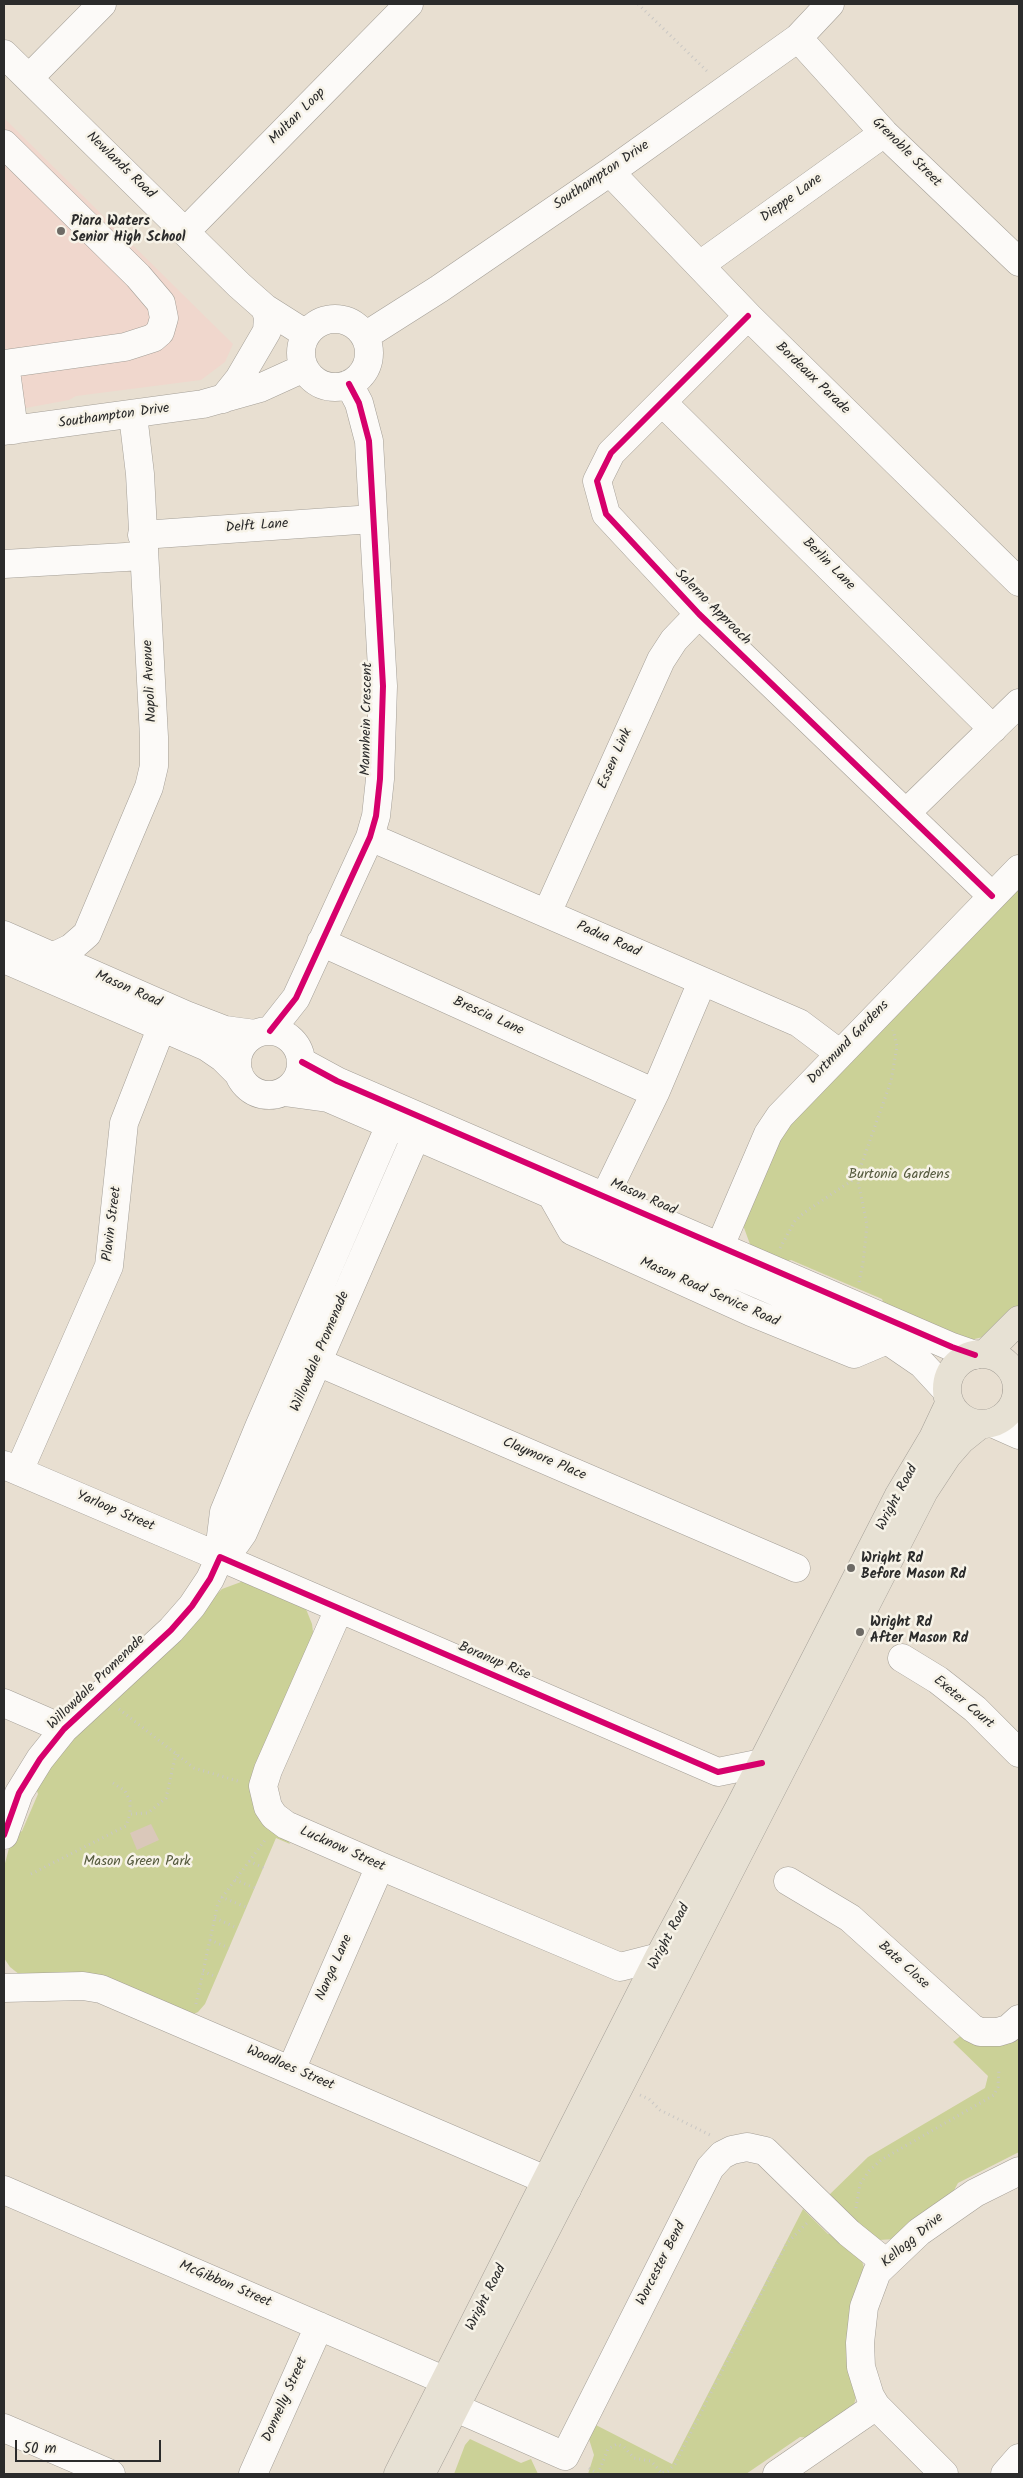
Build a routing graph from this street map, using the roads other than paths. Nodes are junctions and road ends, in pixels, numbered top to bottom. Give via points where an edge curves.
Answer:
1 (102, 4) edge
2 (409, 4) edge
3 (830, 4) edge
4 (798, 38) junction
5 (4, 54) edge
6 (29, 78) junction
7 (884, 133) junction
8 (4, 144) edge
9 (610, 172) junction
10 (186, 231) junction
11 (1019, 262) edge
12 (700, 265) junction
13 (265, 308) junction
14 (748, 316) junction
15 (306, 334) junction
16 (365, 336) junction
17 (4, 364) edge
18 (304, 368) junction
19 (349, 384) junction
20 (223, 398) junction
21 (662, 402) junction
22 (133, 415) junction
23 (9, 431) edge
24 (372, 519) junction
25 (143, 546) junction
26 (4, 564) edge
27 (1019, 582) edge
28 (699, 614) junction
29 (1019, 703) edge
30 (993, 729) junction
31 (906, 813) junction
32 (370, 837) junction
33 (1019, 869) edge
34 (992, 896) junction
35 (547, 913) junction
36 (87, 934) junction
37 (4, 935) edge
38 (321, 942) junction
39 (52, 957) junction
40 (4, 959) edge
41 (96, 975) junction
42 (702, 982) junction
43 (162, 1026) junction
44 (280, 1042) junction
45 (839, 1053) junction
46 (239, 1074) junction
47 (284, 1092) junction
48 (655, 1092) junction
49 (390, 1125) junction
50 (416, 1136) junction
51 (606, 1196) junction
52 (720, 1246) junction
53 (1019, 1320) edge
54 (292, 1351) junction
55 (980, 1354) junction
56 (317, 1362) junction
57 (1018, 1385) edge
58 (948, 1397) junction
59 (986, 1424) junction
60 (1019, 1434) edge
61 (11, 1468) edge
62 (221, 1555) junction
63 (796, 1568) dead end
64 (339, 1609) junction
65 (902, 1658) dead end
66 (4, 1703) edge
67 (64, 1729) junction
68 (1019, 1753) edge
69 (762, 1763) junction
70 (718, 1772) junction
71 (739, 1808) junction
72 (4, 1835) edge
73 (380, 1866) junction
74 (788, 1881) dead end
75 (659, 1957) junction
76 (620, 1967) junction
77 (4, 1988) edge
78 (636, 2004) junction
79 (1019, 2019) edge
80 (291, 2070) junction
81 (1019, 2171) edge
82 (557, 2184) junction
83 (4, 2190) edge
84 (886, 2262) junction
85 (319, 2326) junction
86 (446, 2381) junction
87 (876, 2406) junction
88 (456, 2408) junction
89 (4, 2428) edge
90 (1019, 2458) edge
91 (111, 2474) edge
92 (253, 2474) edge
93 (398, 2474) edge
94 (421, 2474) edge
95 (777, 2474) edge
96 (944, 2474) edge
97 (1004, 2474) edge

1 - 6 street
2 - 10 street, Multan Loop
3 - 4 street, Southampton Drive
4 - 7 street, Grenoble Street
4 - 9 street, Southampton Drive
5 - 6 street, Newlands Road
6 - 10 street, Newlands Road
7 - 11 street, Grenoble Street
7 - 12 street, Dieppe Lane
8 - 17 street via 138,276 160,303 164,318 160,332 153,338 125,347
9 - 12 street, Bordeaux Parade
9 - 16 street, Southampton Drive
10 - 13 street, Newlands Road
12 - 14 street, Bordeaux Parade
13 - 15 street, Newlands Road
13 - 20 street via 267,331 239,380
14 - 21 street, Salerno Approach
14 - 27 street, Bordeaux Parade
15 - 16 street via 324,320 336,319 347,321
15 - 18 street via 301,346
16 - 19 street via 369,346 366,369
17 - 23 street
18 - 19 street via 328,387
18 - 20 street, Southampton Drive via 260,388
19 - 24 street, Mannhein Crescent via 359,403 369,441
20 - 22 street, Southampton Drive
21 - 28 street, Salerno Approach via 611,453 597,481 606,514
21 - 30 street, Berlin Lane
22 - 23 street, Southampton Drive
22 - 25 street, Napoli Avenue
24 - 25 street, Delft Lane
24 - 32 street, Mannhein Crescent via 383,711 380,779
25 - 26 street, Delft Lane
25 - 36 street, Napoli Avenue via 154,766 149,787
28 - 31 street, Salerno Approach
28 - 35 street, Essen Link via 660,660
29 - 30 street
30 - 31 street
31 - 34 street, Salerno Approach
32 - 35 street, Padua Road
32 - 38 street, Mannhein Crescent
33 - 34 street, Dortmund Gardens
34 - 45 street, Dortmund Gardens
35 - 42 street, Padua Road
36 - 39 street, Napoli Avenue via 71,948
36 - 41 street, Napoli Avenue via 88,955
37 - 39 street, Mason Road
38 - 44 street, Mannhein Crescent
38 - 48 street, Brescia Lane
39 - 41 street, Mason Road
40 - 43 street, Mason Road
41 - 44 street, Mason Road via 225,1030
42 - 45 street, Padua Road via 799,1023
42 - 48 street
43 - 46 street, Mason Road via 206,1047
43 - 61 street, Plavin Street via 124,1123 108,1266
44 - 46 street via 242,1046 238,1055
44 - 47 street via 297,1080
44 - 51 street, Mason Road via 337,1080
45 - 52 street, Dortmund Gardens via 780,1116 768,1134
46 - 47 street via 243,1082 258,1093
47 - 49 street via 328,1098
48 - 51 street
49 - 50 street
49 - 54 street, Willowdale Promenade
50 - 56 street, Willowdale Promenade
50 - 58 street via 887,1340 922,1364
51 - 52 street, Mason Road
52 - 55 street, Mason Road via 952,1347
53 - 55 main road
54 - 56 street, Claymore Place
54 - 62 street, Willowdale Promenade via 224,1512
55 - 57 main road via 1005,1362
55 - 58 main road via 964,1358 954,1366 948,1377
56 - 62 street, Willowdale Promenade via 243,1532
56 - 63 street, Claymore Place
57 - 59 main road via 1015,1402 1009,1411 1002,1418
58 - 59 main road via 962,1419
58 - 69 main road, Wright Road via 933,1438 893,1506
59 - 60 street
59 - 82 main road, Wright Road via 961,1440 924,1491
61 - 62 street, Yarloop Street
62 - 64 street, Boranup Rise
62 - 67 street, Willowdale Promenade via 210,1579 171,1630
64 - 70 street, Boranup Rise
64 - 73 street, Lucknow Street via 263,1786 274,1816 286,1825
65 - 68 street, Exeter Court via 938,1680 975,1709
66 - 67 street
67 - 72 street, Willowdale Promenade via 19,1793
69 - 70 street
69 - 71 main road, Wright Road
70 - 71 street
71 - 75 main road, Wright Road
73 - 76 street, Lucknow Street
73 - 80 street, Nanga Lane
74 - 79 street, Bate Close via 850,1918 972,2028 980,2032 998,2032
75 - 76 street
75 - 78 main road, Wright Road
76 - 78 street
77 - 80 street, Woodloes Street via 83,1986 101,1989
78 - 82 main road, Wright Road
80 - 82 street, Woodloes Street
81 - 84 street, Kellogg Drive via 975,2192 919,2232
82 - 86 main road, Wright Road
82 - 88 main road, Wright Road
83 - 85 street, McGibbon Street
84 - 87 street, Kellogg Drive via 869,2289 860,2325 861,2367 865,2386
84 - 88 street, Worcester Bend via 849,2233 770,2155 752,2148 732,2150 710,2168 565,2456
85 - 86 street, McGibbon Street
85 - 92 street, Donnelly Street
86 - 93 main road, Wright Road
87 - 95 street
87 - 96 street, Kellogg Drive
88 - 94 main road, Wright Road
89 - 91 street
90 - 97 street

